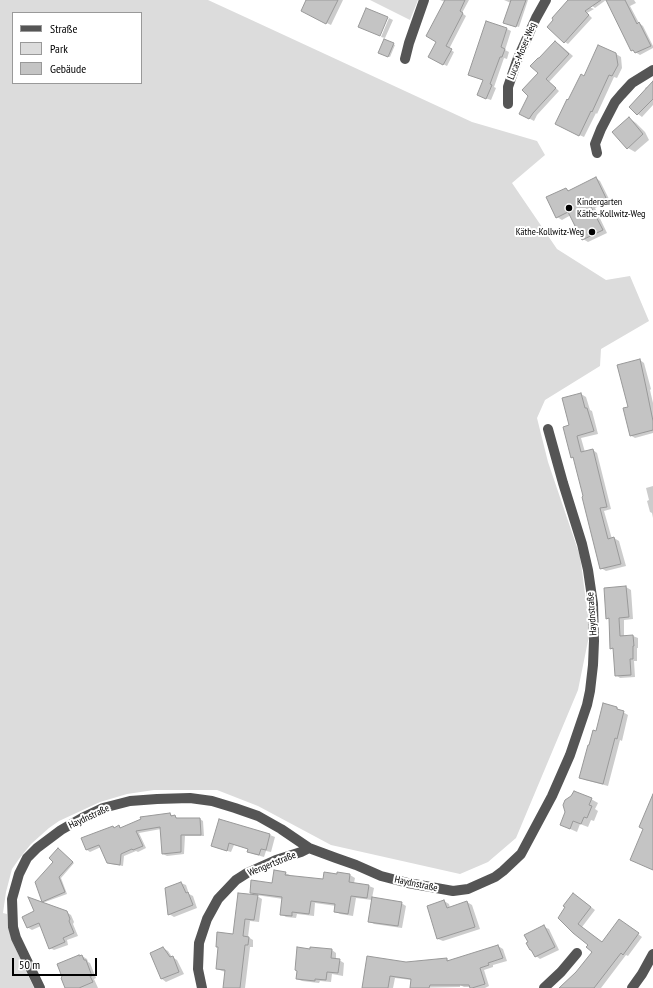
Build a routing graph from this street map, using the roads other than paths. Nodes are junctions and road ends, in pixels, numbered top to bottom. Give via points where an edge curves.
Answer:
1 (424, 0) edge
2 (546, 0) edge
3 (405, 59) dead end
4 (653, 70) edge
5 (508, 104) dead end
6 (596, 153) dead end
7 (548, 429) dead end
8 (309, 848) junction
9 (576, 953) dead end
10 (653, 954) edge
11 (40, 988) edge
12 (202, 988) edge
13 (544, 988) edge
14 (632, 988) edge

1 - 3 street
2 - 5 street, Lucas-Moser-Weg via 518,58 508,87
4 - 6 street via 632,83 615,102 595,144
7 - 8 street, Haydnstraße via 588,570 593,604 594,641 587,705 562,774 528,842 521,854 495,877 468,889 453,891 381,876
8 - 11 street, Haydnstraße via 258,816 212,801 190,798 130,801 104,808 82,818 56,834 27,858 15,886 12,899 13,928
8 - 12 street, Wengertstraße via 276,860 236,880 218,899 207,918 199,943 198,969
9 - 13 street
10 - 14 street

